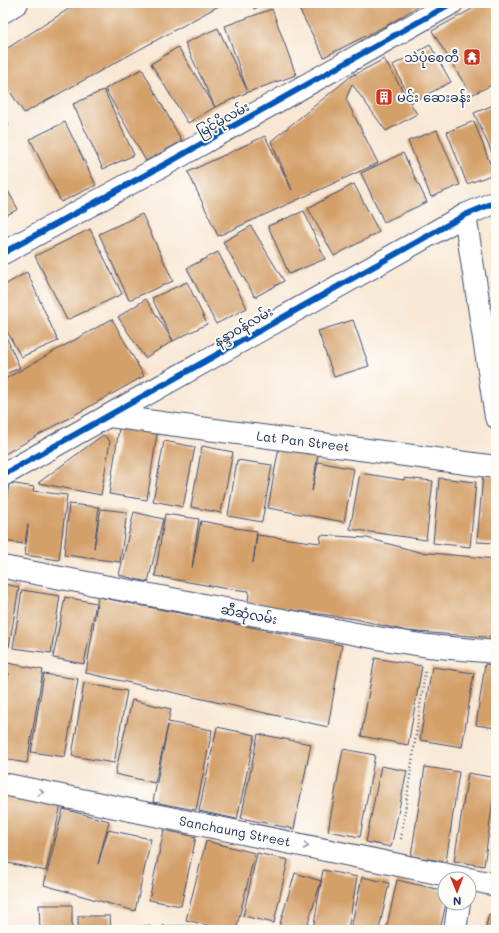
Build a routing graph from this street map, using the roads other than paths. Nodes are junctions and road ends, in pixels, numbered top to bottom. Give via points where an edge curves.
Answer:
1 (17, 3) edge
2 (452, 3) edge
3 (3, 12) edge
4 (496, 202) edge
5 (465, 214) junction
6 (3, 253) edge
7 (109, 416) junction
8 (496, 417) edge
9 (496, 467) edge
10 (3, 475) edge
11 (3, 567) edge
12 (496, 652) edge
13 (3, 784) edge
14 (437, 873) edge
15 (477, 881) edge
16 (496, 885) edge
17 (458, 911) edge
18 (455, 930) edge

1 - 3 street
2 - 6 street, မြင့်မိုလမ်း
4 - 5 street, နန္ဒာ၀န်လမ်း
5 - 7 street, နန္ဒာ၀န်လမ်း
5 - 8 street
7 - 9 street, Lat Pan Street
7 - 10 street, နန္ဒာ၀န်လမ်း
11 - 12 street, ဆီဆုံလမ်း via 383,639
13 -> 14 street, Sanchaung Street
15 - 16 street, Sanchaung Street
17 - 18 street

